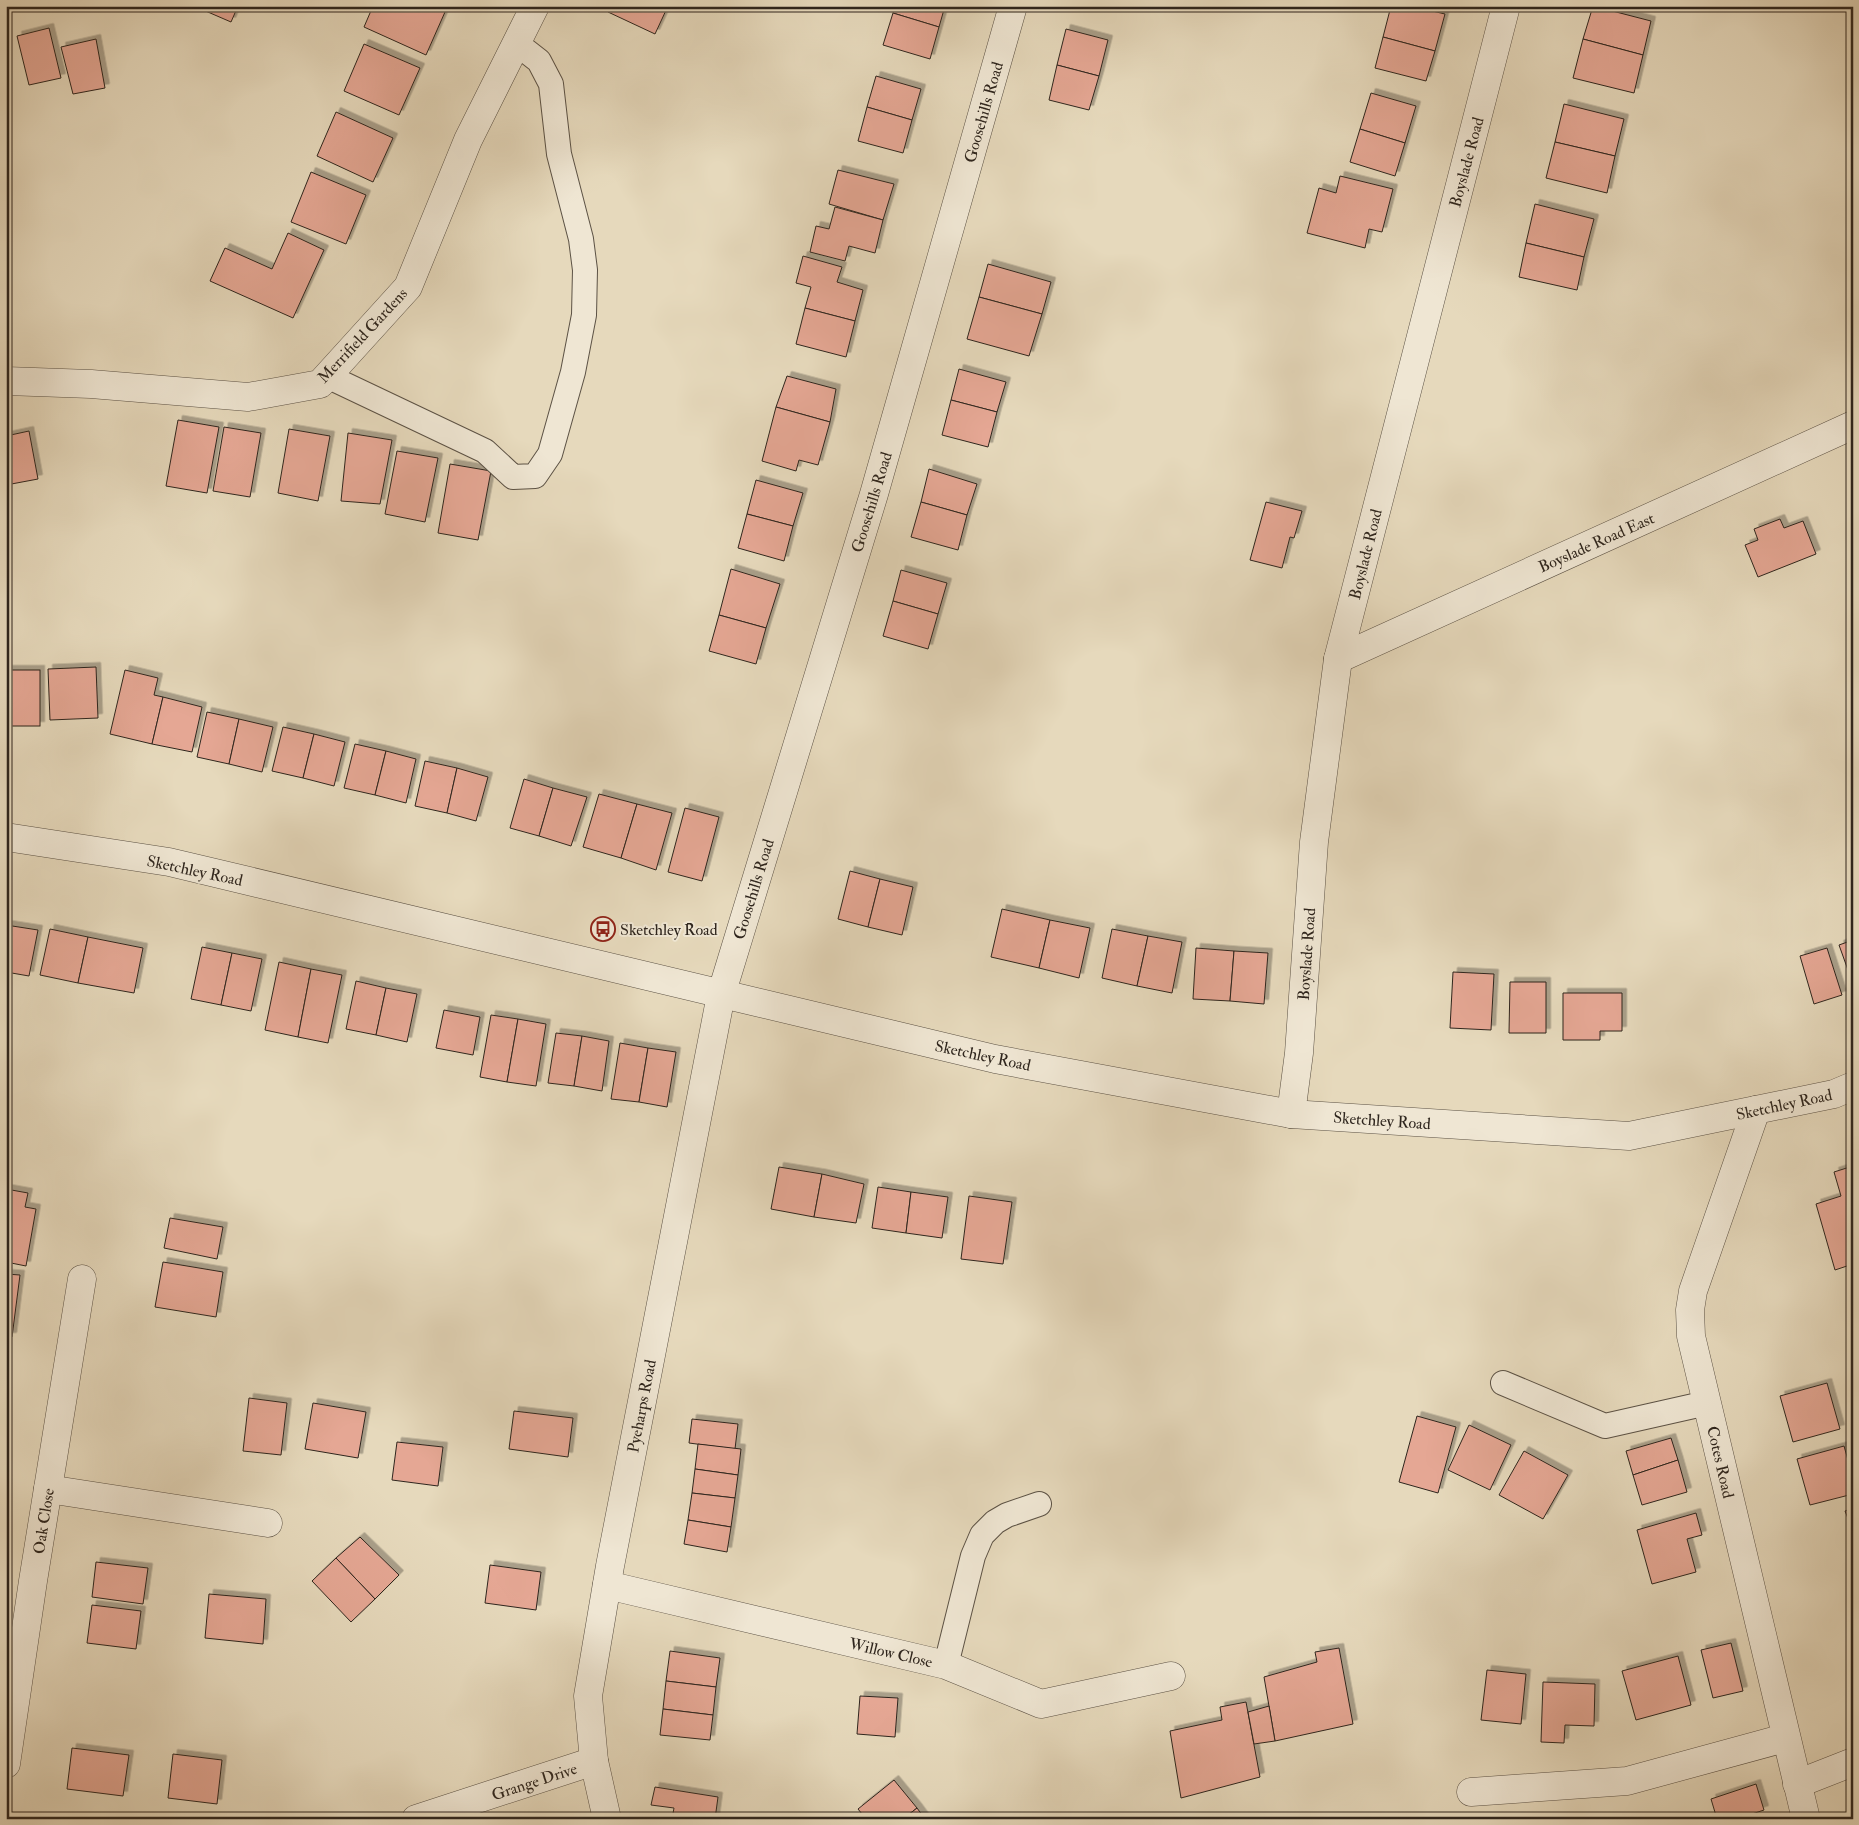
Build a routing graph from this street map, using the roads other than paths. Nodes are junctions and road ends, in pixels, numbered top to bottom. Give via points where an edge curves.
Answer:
1 (535, 6) edge
2 (1013, 6) edge
3 (1506, 6) edge
4 (516, 43) junction
5 (327, 376) junction
6 (9, 380) edge
7 (1853, 426) edge
8 (1338, 659) junction
9 (6, 837) edge
10 (721, 995) junction
11 (1853, 1086) edge
12 (1756, 1110) junction
13 (1291, 1114) junction
14 (82, 1279) dead end
15 (1503, 1383) dead end
16 (1707, 1403) junction
17 (48, 1489) junction
18 (1039, 1504) dead end
19 (268, 1523) dead end
20 (607, 1584) junction
21 (946, 1665) junction
22 (1171, 1676) dead end
23 (1785, 1738) junction
24 (594, 1761) junction
25 (1853, 1762) edge
26 (6, 1764) edge
27 (1797, 1784) junction
28 (1471, 1792) dead end
29 (416, 1819) edge
30 (607, 1819) edge
31 (1806, 1819) edge

1 - 4 street, Merrifield Gardens
2 - 10 street, Goosehills Road via 874,494
3 - 8 street, Boyslade Road
4 - 5 street, Merrifield Gardens via 468,140 408,287
4 - 5 lane via 539,61 551,84 559,154 581,239 585,270 584,315 573,372 550,454 535,476 513,477 485,451
5 - 6 street, Merrifield Gardens via 320,384 248,397
7 - 8 street, Boyslade Road East
8 - 13 street, Boyslade Road via 1314,842 1299,1053
9 - 10 street, Sketchley Road via 169,862
10 - 13 street, Sketchley Road via 995,1059
10 - 20 street, Pyeharps Road
11 - 12 street, Sketchley Road via 1834,1094
12 - 13 street, Sketchley Road via 1629,1136
12 - 16 street, Cotes Road via 1693,1291 1691,1336
14 - 17 street, Oak Close
15 - 16 lane via 1604,1426
16 - 23 street, Cotes Road
17 - 19 street
17 - 26 street, Oak Close
18 - 21 lane via 1006,1515 982,1535 973,1556
20 - 21 street, Willow Close
20 - 24 street, Pyeharps Road via 588,1696
21 - 22 street, Willow Close via 1041,1704
23 - 27 street, Cotes Road
23 - 28 street via 1627,1781
24 - 29 street, Grange Drive
24 - 30 street, Pyeharps Road
25 - 27 street
27 - 31 street, Cotes Road

